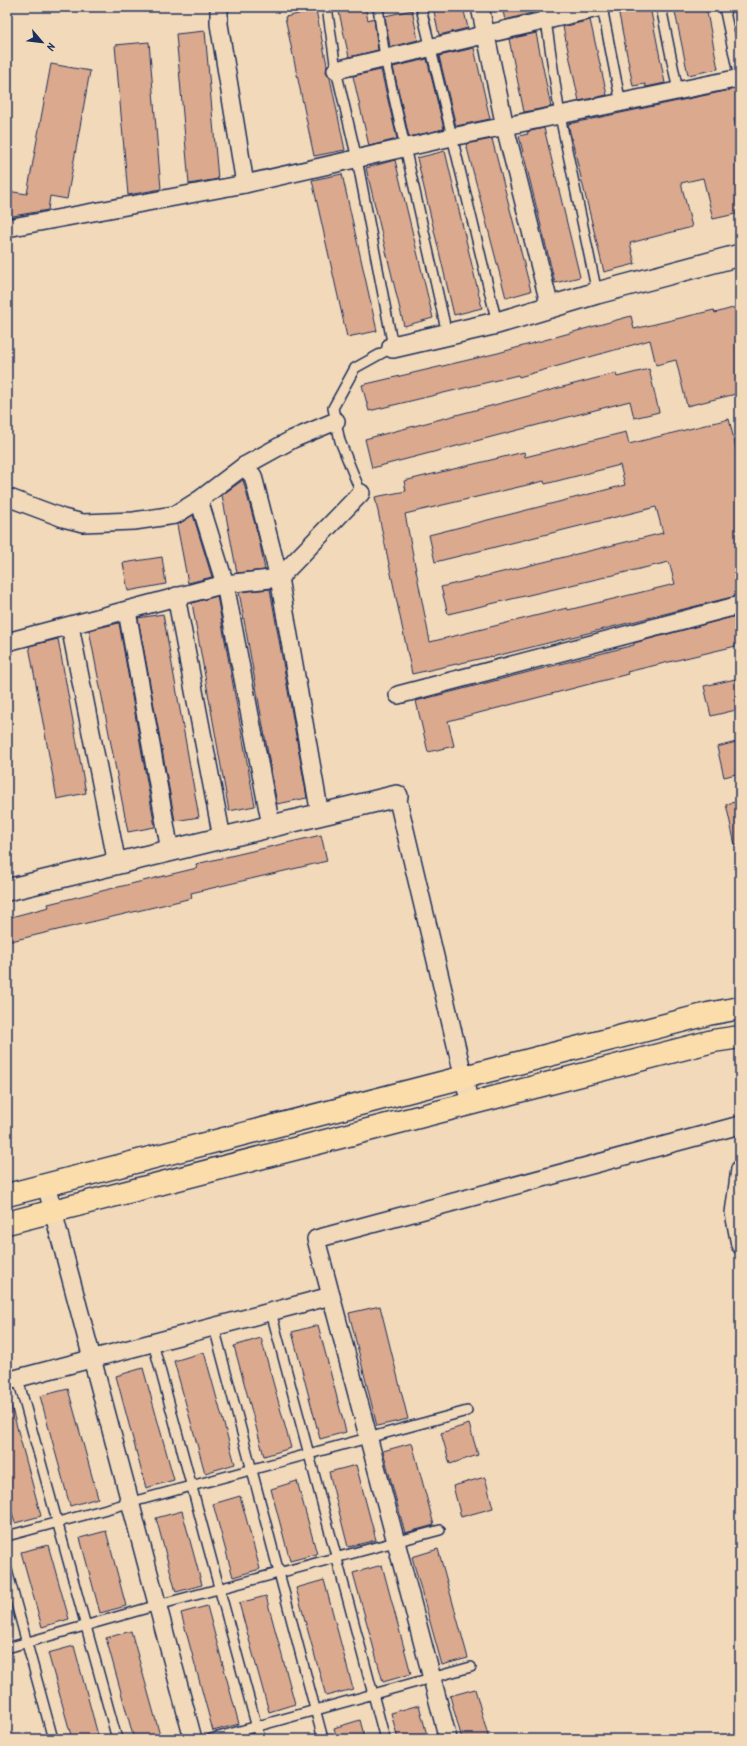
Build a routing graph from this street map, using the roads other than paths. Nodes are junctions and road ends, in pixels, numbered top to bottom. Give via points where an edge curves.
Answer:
1 (219, 7) edge
2 (327, 7) edge
3 (378, 7) edge
4 (480, 7) edge
5 (602, 7) edge
6 (661, 7) edge
7 (724, 7) edge
8 (421, 8) edge
9 (545, 14) edge
10 (486, 36) junction
11 (432, 48) junction
12 (385, 58) junction
13 (336, 70) junction
14 (739, 78) edge
15 (678, 92) junction
16 (621, 104) junction
17 (560, 116) junction
18 (505, 127) junction
19 (452, 137) junction
20 (404, 149) junction
21 (357, 159) junction
22 (245, 184) junction
23 (7, 228) edge
24 (740, 255) edge
25 (597, 293) junction
26 (550, 307) junction
27 (497, 323) junction
28 (447, 334) junction
29 (394, 347) junction
30 (336, 421) junction
31 (244, 466) junction
32 (361, 493) joint
33 (7, 497) edge
34 (199, 500) junction
35 (279, 578) junction
36 (225, 584) junction
37 (176, 596) junction
38 (740, 605) edge
39 (127, 611) junction
40 (70, 626) junction
41 (7, 642) edge
42 (398, 695) dead end
43 (397, 796) joint
44 (320, 815) junction
45 (271, 826) junction
46 (222, 838) junction
47 (170, 851) junction
48 (117, 864) junction
49 (7, 890) edge
50 (740, 1008) edge
51 (740, 1037) edge
52 (465, 1077) junction
53 (470, 1104) junction
54 (740, 1125) edge
55 (740, 1169) edge
56 (46, 1185) junction
57 (7, 1195) edge
58 (53, 1212) junction
59 (7, 1224) edge
60 (740, 1245) edge
61 (332, 1296) junction
62 (271, 1312) junction
63 (214, 1327) junction
64 (153, 1343) junction
65 (92, 1359) junction
66 (12, 1380) edge
67 (467, 1411) dead end
68 (369, 1438) junction
69 (310, 1454) junction
70 (252, 1469) junction
71 (191, 1486) junction
72 (131, 1502) junction
73 (57, 1522) junction
74 (440, 1530) dead end
75 (7, 1536) edge
76 (396, 1541) junction
77 (336, 1557) junction
78 (7, 1570) edge
79 (280, 1572) junction
80 (220, 1588) junction
81 (158, 1605) junction
82 (85, 1626) junction
83 (27, 1642) junction
84 (7, 1648) edge
85 (471, 1667) dead end
86 (432, 1677) junction
87 (373, 1694) junction
88 (316, 1710) junction
89 (256, 1726) junction
90 (53, 1739) edge
91 (117, 1739) edge
92 (194, 1739) edge
93 (211, 1739) edge
94 (260, 1739) edge
95 (323, 1739) edge
96 (384, 1739) edge
97 (448, 1739) edge

1 - 22 street via 218,24
2 - 13 lane
3 - 12 lane
4 - 10 street
5 - 9 street
5 - 16 lane
6 - 15 lane
7 - 14 lane
8 - 11 lane
9 - 10 street
9 - 17 lane
10 - 11 street
10 - 18 street
11 - 12 street
11 - 19 lane
12 - 13 street
12 - 20 lane
13 - 21 lane
14 - 15 street
15 - 16 street
16 - 17 street
17 - 18 street
17 - 25 lane
18 - 19 street
18 - 26 street
19 - 20 street
19 - 27 lane
20 - 21 street
20 - 28 lane
21 - 22 street
21 - 29 lane
22 - 23 street
24 - 25 street
25 - 26 street
26 - 27 street
27 - 28 street
28 - 29 street
29 - 30 lane via 354,368 333,408
30 - 31 street via 293,439
30 - 32 lane via 340,441
31 - 34 street
31 - 35 street via 254,476
32 - 35 street
33 - 34 street via 83,523 134,521 175,515
34 - 36 street
35 - 36 street
35 - 44 street
36 - 37 street
36 - 45 street
37 - 39 street
37 - 46 street
38 - 42 street
39 - 40 street
39 - 47 street
40 - 41 street
40 - 48 street
43 - 44 street
43 - 52 street
44 - 45 street
45 - 46 street
46 - 47 street
47 - 48 street
48 - 49 street
50 - 52 main road
51 - 53 main road via 714,1041
52 - 53 street
52 - 56 main road
53 - 58 main road
54 - 61 street via 316,1239
55 - 60 street via 734,1213
56 - 57 main road
56 - 58 street
58 - 59 main road
58 - 65 street
61 - 62 street
61 - 68 street
62 - 63 street
62 - 69 lane
63 - 64 street
63 - 70 lane
64 - 65 street
64 - 71 lane
65 - 66 street
65 - 72 street
66 - 73 lane
67 - 68 lane
68 - 69 lane
68 - 76 street
69 - 70 lane
69 - 77 lane
70 - 71 lane
70 - 79 lane
71 - 72 lane
71 - 80 lane
72 - 73 lane
72 - 81 street
73 - 75 lane
73 - 82 lane
74 - 76 lane
76 - 77 lane
76 - 86 street
77 - 79 lane
77 - 87 lane
78 - 83 lane
79 - 80 lane
79 - 88 lane
80 - 81 lane
80 - 89 lane
81 - 82 lane
81 - 92 street
82 - 83 lane
82 - 91 lane
83 - 84 lane
83 - 90 lane
85 - 86 lane
86 - 87 lane
86 - 97 street
87 - 88 lane
87 - 96 lane
88 - 89 lane
88 - 95 lane
89 - 93 lane
89 - 94 lane

